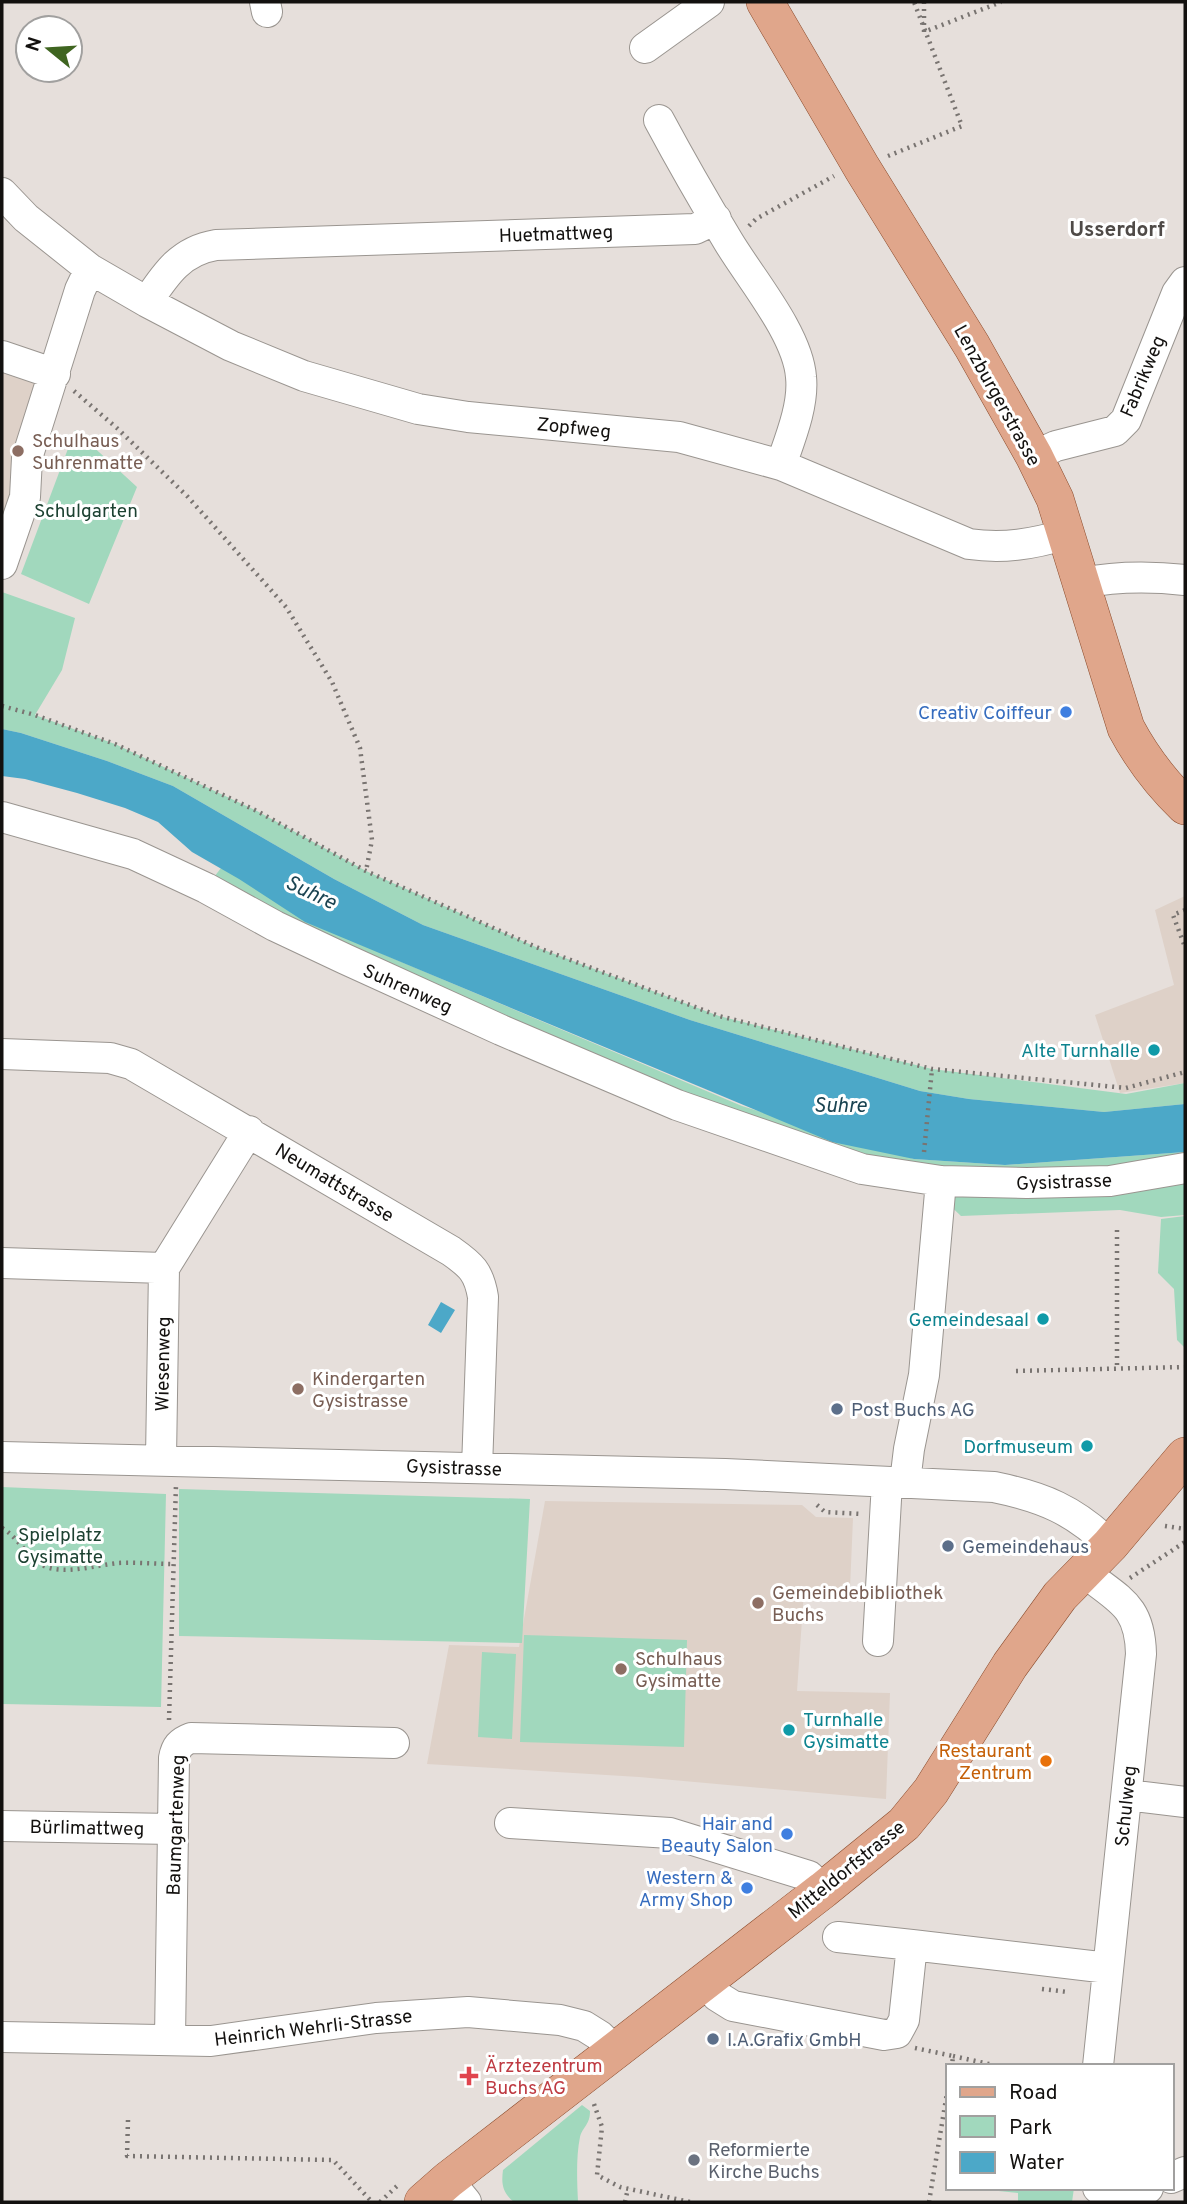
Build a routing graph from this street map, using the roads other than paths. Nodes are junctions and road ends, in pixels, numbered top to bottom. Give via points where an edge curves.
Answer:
1 (709, 2) edge
2 (765, 2) edge
3 (645, 48) dead end
4 (659, 120) dead end
5 (2, 193) edge
6 (722, 230) junction
7 (90, 269) junction
8 (1185, 282) edge
9 (146, 302) junction
10 (2, 356) edge
11 (55, 374) junction
12 (1034, 456) junction
13 (781, 465) junction
14 (13, 493) edge
15 (1067, 534) junction
16 (2, 564) edge
17 (1185, 580) edge
18 (1082, 583) junction
19 (1185, 806) edge
20 (2, 817) edge
21 (2, 1054) edge
22 (249, 1131) junction
23 (816, 1154) joint
24 (1185, 1168) edge
25 (931, 1180) junction
26 (2, 1263) edge
27 (163, 1268) junction
28 (1185, 1456) edge
29 (2, 1457) edge
30 (477, 1468) junction
31 (168, 1472) junction
32 (896, 1482) junction
33 (1110, 1545) junction
34 (1083, 1571) junction
35 (878, 1641) dead end
36 (394, 1743) dead end
37 (1127, 1795) junction
38 (1185, 1802) edge
39 (510, 1823) dead end
40 (2, 1826) edge
41 (173, 1829) junction
42 (823, 1890) junction
43 (838, 1937) dead end
44 (912, 1945) junction
45 (1108, 1968) junction
46 (705, 1980) junction
47 (2, 2037) edge
48 (170, 2040) junction
49 (615, 2051) junction
50 (1098, 2064) edge
51 (1101, 2190) edge
52 (1142, 2190) edge
53 (434, 2192) edge

1 - 3 street
2 - 12 main road, Lenzburgerstrasse
4 - 6 street
5 - 7 street, Zopfweg
6 - 9 street, Huetmattweg via 216,245 171,267
6 - 13 street via 780,321 802,377 797,417
7 - 9 street, Zopfweg
7 - 11 street
8 - 12 street, Fabrikweg via 1126,420 1115,431
9 - 13 street, Zopfweg via 231,346 304,376 418,409 679,438
10 - 11 street
11 - 14 street
12 - 15 main road, Lenzburgerstrasse
13 - 15 street, Zopfweg via 969,544 1015,547
14 - 16 street
15 - 18 main road, Lenzburgerstrasse
17 - 18 street via 1143,576
18 - 19 main road, Lenzburgerstrasse via 1126,728 1141,756
20 - 23 street, Suhrenweg via 133,854 275,926 501,1030 677,1105
21 - 22 street, Neumattstrasse via 110,1058 131,1064
22 - 27 street
22 - 30 street, Neumattstrasse via 470,1264 483,1297
23 - 25 street, Gysistrasse via 872,1171
24 - 25 street, Gysistrasse via 1110,1181
25 - 32 street via 924,1375 909,1449
26 - 27 street
27 - 31 street, Wiesenweg
28 - 33 main road, Mitteldorfstrasse
29 - 31 street, Gysistrasse
30 - 31 street, Gysistrasse
30 - 32 street, Gysistrasse
32 - 33 street, Gysistrasse via 1031,1495 1079,1518
32 - 35 street
33 - 34 main road, Mitteldorfstrasse
34 - 37 street, Schulweg via 1133,1613 1140,1633
34 - 42 main road, Mitteldorfstrasse via 1023,1646 931,1791 904,1824
36 - 41 street, Baumgartenweg via 183,1741 174,1758
37 - 38 street
37 - 45 street, Schulweg
39 - 42 street via 670,1833 809,1877
40 - 41 street, Bürlimattweg
41 - 48 street, Baumgartenweg
42 - 46 main road, Mitteldorfstrasse
43 - 44 street
44 - 45 street
44 - 46 street via 904,2021 897,2034 733,2006 717,1996
45 - 50 street, Schulweg
46 - 49 main road, Mitteldorfstrasse
47 - 48 street, Heinrich Wehrli-Strasse
48 - 49 street, Heinrich Wehrli-Strasse via 211,2041 376,2018 468,2012 584,2026
49 - 53 main road, Mitteldorfstrasse
51 - 52 street via 1120,2198

